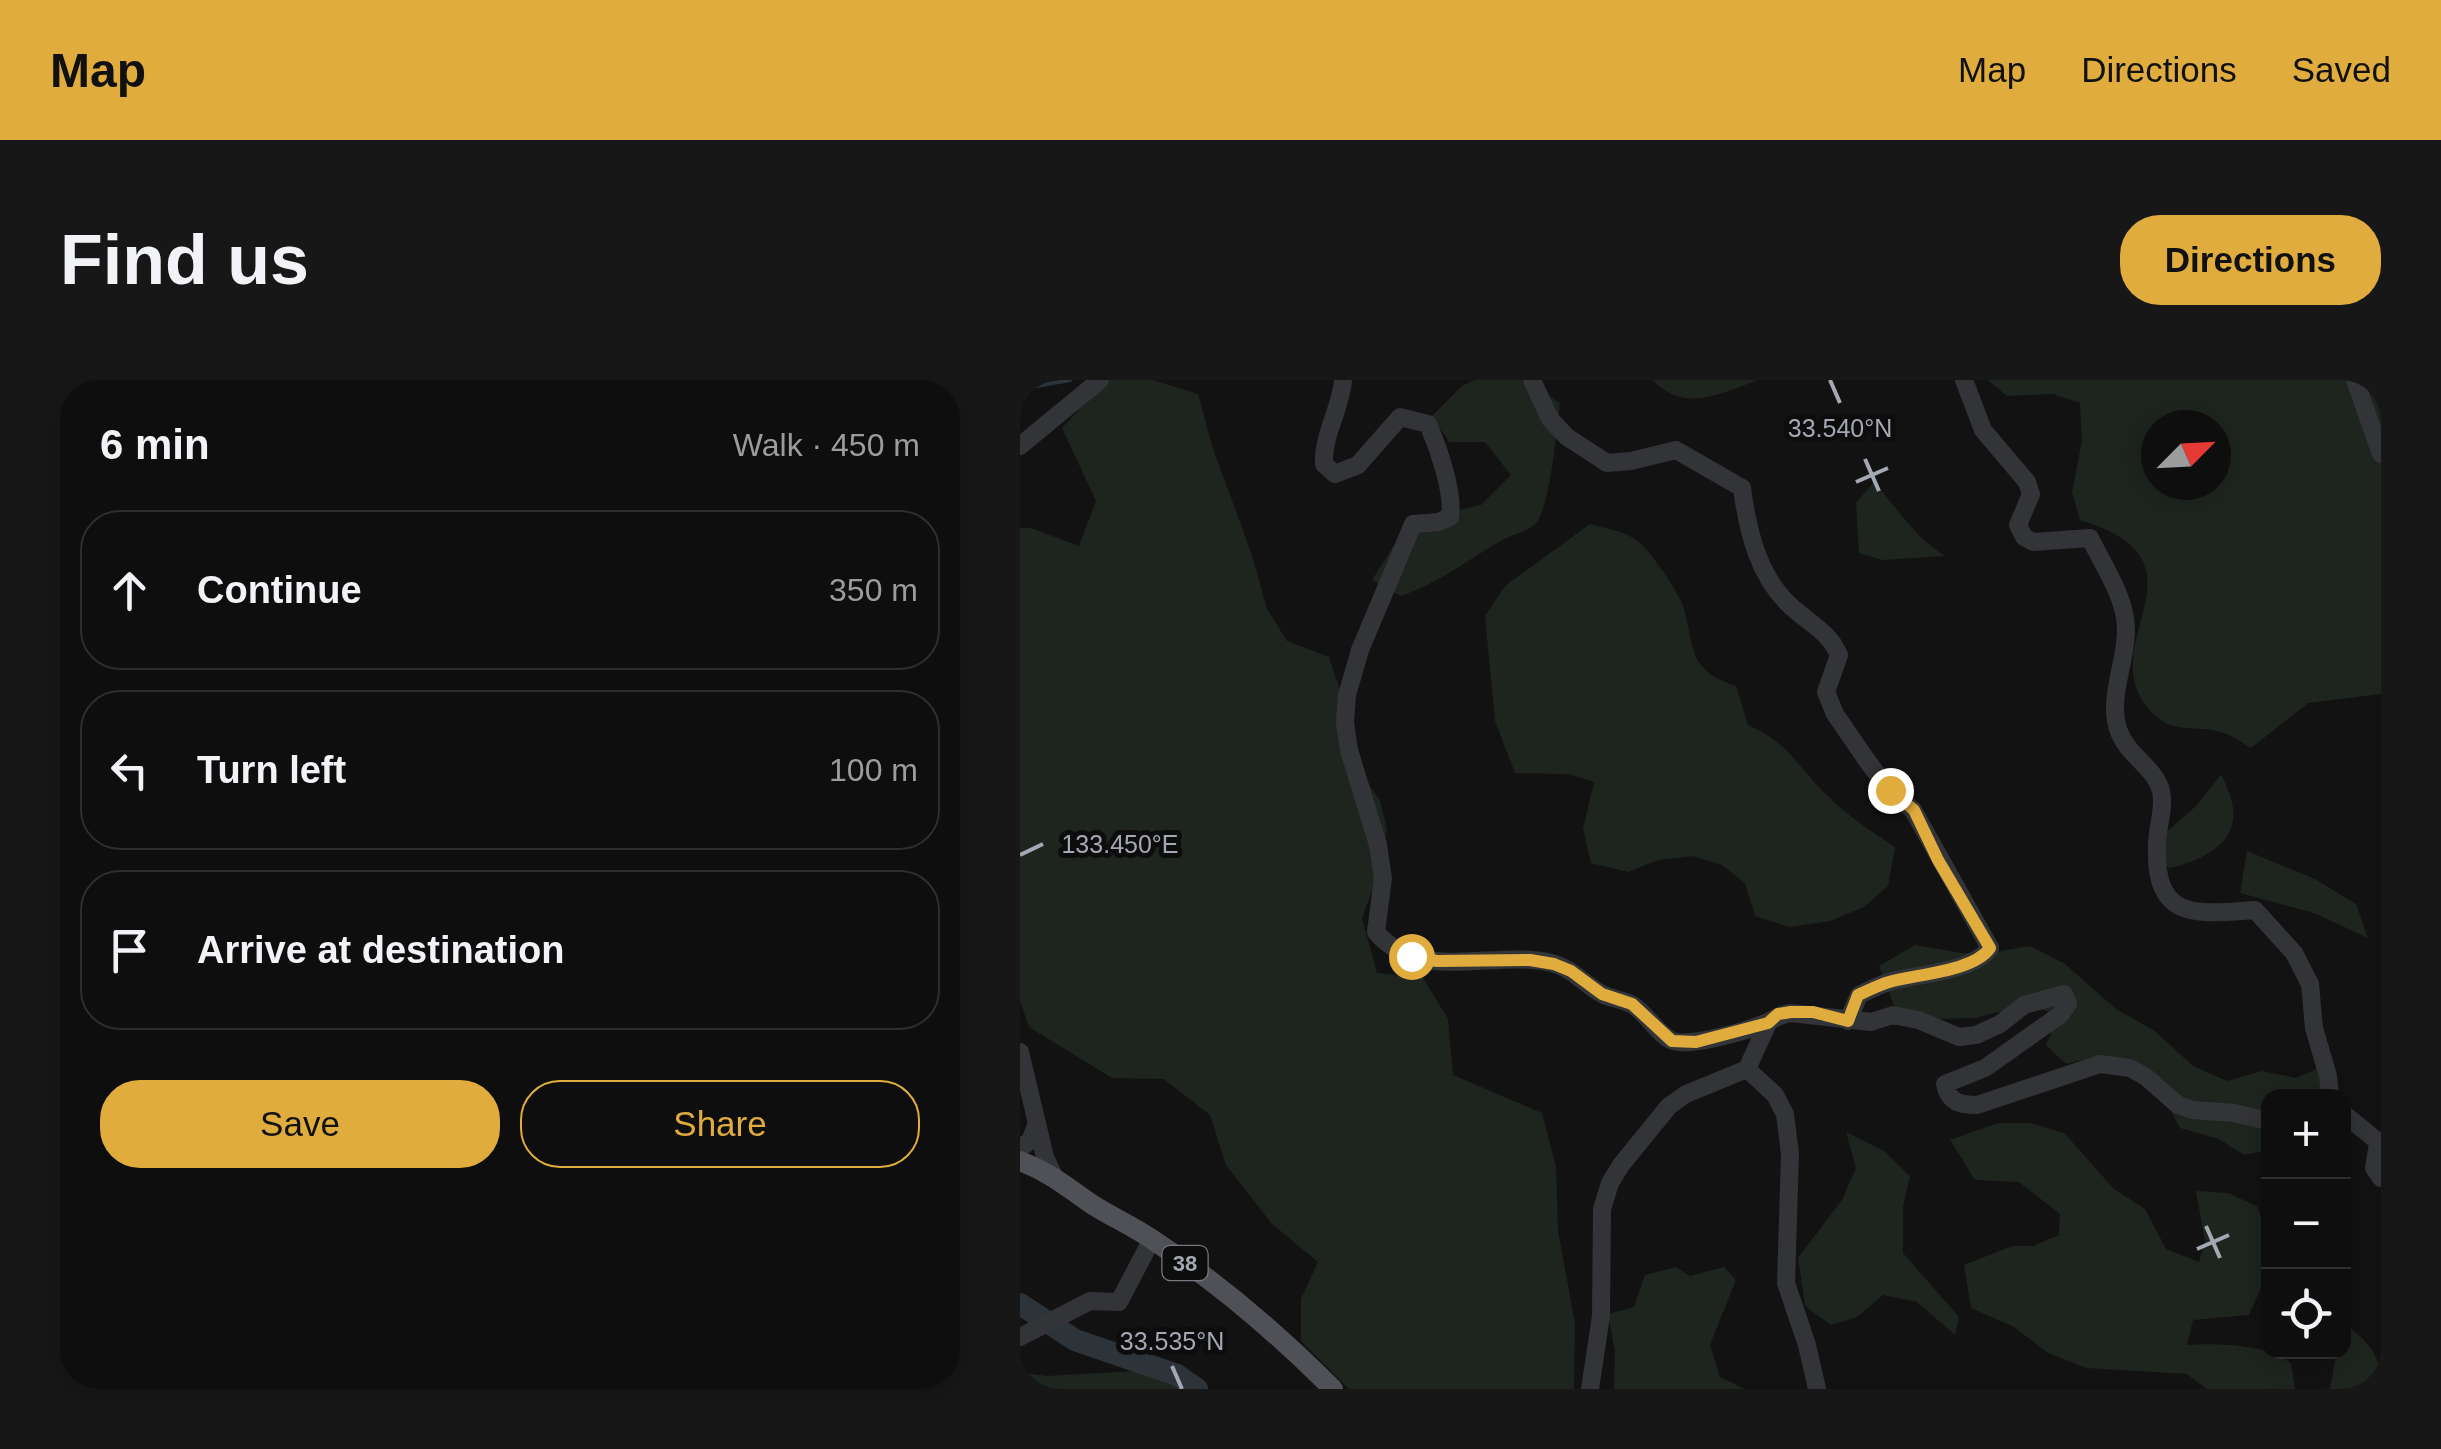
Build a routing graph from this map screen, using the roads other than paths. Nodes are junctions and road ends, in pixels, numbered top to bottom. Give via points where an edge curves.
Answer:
1 (1100, 380) edge
2 (1344, 380) edge
3 (1532, 380) edge
4 (1964, 380) edge
5 (2355, 380) edge
6 (1020, 446) edge
7 (2381, 454) edge
8 (1848, 1021) junction
9 (1768, 1023) junction
10 (1020, 1052) edge
11 (1747, 1069) junction
12 (2329, 1089) edge
13 (2261, 1119) edge
14 (2351, 1120) edge
15 (1037, 1123) junction
16 (2380, 1144) edge
17 (1020, 1148) edge
18 (1020, 1161) edge
19 (1053, 1174) junction
20 (2381, 1178) edge
21 (1152, 1240) junction
22 (1028, 1332) edge
23 (1333, 1389) edge
24 (1590, 1389) edge
25 (1818, 1389) edge

1 - 6 street
2 - 9 street via 1324,464 1335,474 1358,465 1400,417 1419,421 1428,424 1438,447 1452,506 1450,517 1439,522 1412,524 1347,695 1349,750 1383,878 1376,932 1424,959 1554,964 1632,1004 1672,1041 1696,1042
3 - 8 street via 1550,419 1607,463 1676,450 1742,488 1765,574 1840,655 1826,692 1835,714 1890,790 1914,810 1990,948 1964,966 1858,995
4 - 12 street via 1983,430 2027,482 2031,494 2018,525 2024,537 2090,538 2124,608 2117,726 2162,792 2156,845 2163,888 2190,913 2254,910 2294,953 2310,984
5 - 7 street
8 - 9 street via 1791,1012
8 - 13 street via 1894,1015 1959,1037 1976,1036 2024,1005 2064,994 2068,1004 2060,1014 1985,1068 1944,1084 1946,1094 1956,1103 1977,1105 2100,1064 2130,1068 2178,1105
9 - 11 street
10 - 15 street
11 - 24 street via 1669,1106 1610,1184 1602,1209 1601,1316
11 - 25 street via 1775,1095 1784,1114 1790,1154 1786,1283
14 - 16 street
15 - 17 street
15 - 19 street
16 - 20 street via 2374,1168
18 - 19 main road, 38
19 - 21 main road, 38
21 - 22 street via 1119,1302 1090,1301
21 - 23 main road, 38 via 1283,1339

